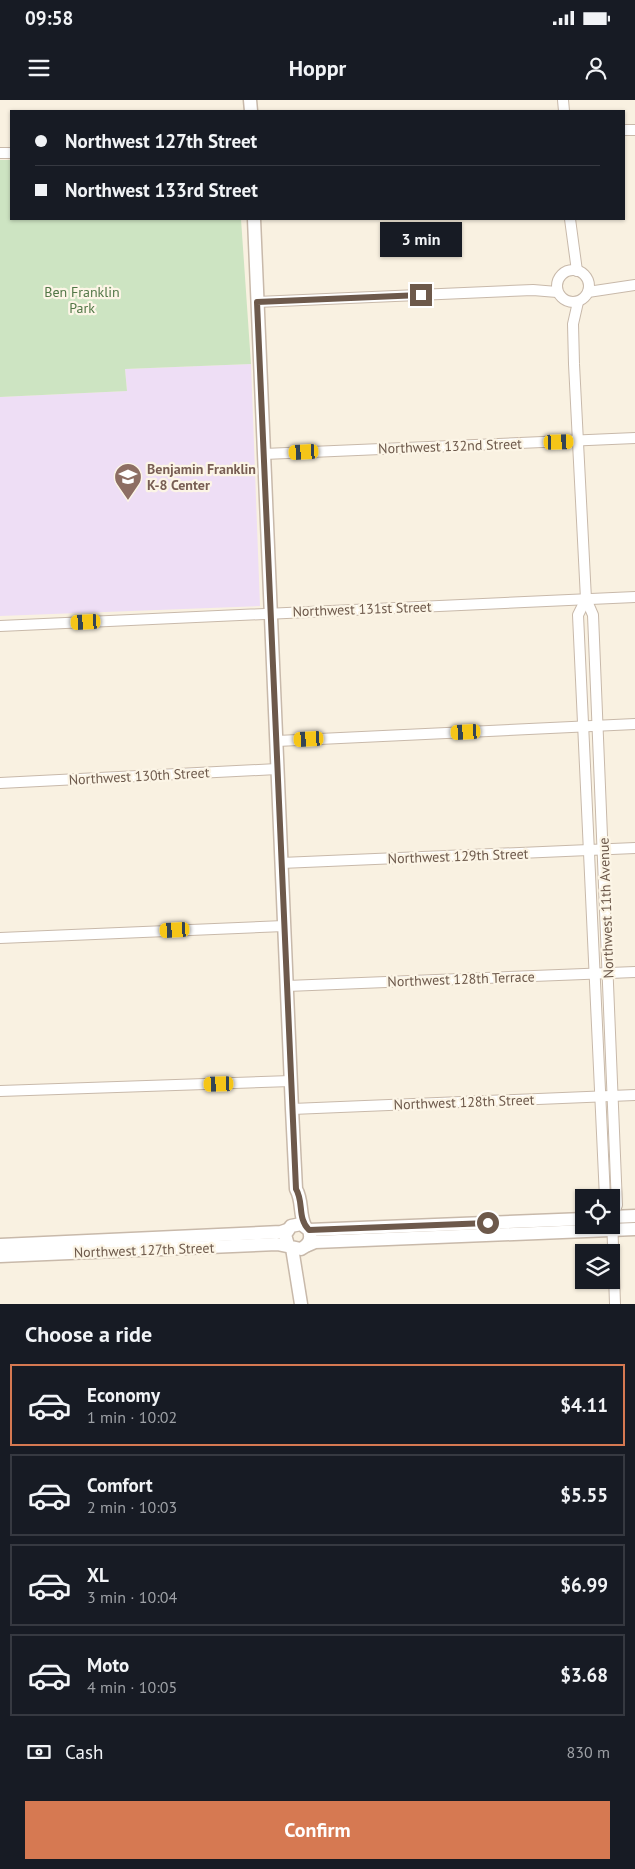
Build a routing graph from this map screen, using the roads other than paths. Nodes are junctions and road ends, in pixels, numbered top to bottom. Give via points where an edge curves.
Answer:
1 (254, 220) edge
2 (570, 220) edge
3 (572, 271) junction
4 (632, 285) edge
5 (588, 287) junction
6 (557, 288) junction
7 (257, 302) junction
8 (573, 302) junction
9 (635, 438) edge
10 (579, 441) junction
11 (264, 454) junction
12 (635, 597) edge
13 (586, 599) junction
14 (272, 612) junction
15 (0, 626) edge
16 (635, 724) edge
17 (584, 726) junction
18 (598, 726) junction
19 (277, 741) junction
20 (278, 769) junction
21 (0, 783) edge
22 (635, 848) edge
23 (603, 849) junction
24 (589, 850) junction
25 (282, 863) junction
26 (284, 926) junction
27 (0, 938) edge
28 (635, 972) edge
29 (594, 973) junction
30 (608, 973) junction
31 (287, 986) junction
32 (291, 1081) junction
33 (0, 1091) edge
34 (635, 1095) edge
35 (600, 1096) junction
36 (613, 1096) junction
37 (292, 1109) junction
38 (296, 1189) junction
39 (604, 1189) edge
40 (617, 1189) edge
41 (635, 1216) edge
42 (575, 1219) edge
43 (620, 1219) edge
44 (575, 1223) edge
45 (620, 1223) edge
46 (289, 1228) junction
47 (307, 1228) junction
48 (635, 1229) edge
49 (612, 1234) edge
50 (0, 1245) edge
51 (307, 1246) junction
52 (290, 1247) junction
53 (0, 1256) edge
54 (301, 1300) edge
55 (615, 1304) edge

1 - 7 street
2 - 3 street
3 - 5 street via 584,275
3 - 6 street via 558,278
4 - 5 street via 616,282
5 - 8 street via 582,300
6 - 7 street via 538,286 533,290
6 - 8 street via 560,296
7 - 11 street
8 - 10 street, Northwest 11th Avenue
9 - 10 street, Northwest 132nd Street
10 - 11 street, Northwest 132nd Street
10 - 13 street, Northwest 11th Avenue
11 - 14 street
12 - 13 street, Northwest 131st Street
13 - 14 street, Northwest 131st Street
13 - 17 street, Northwest 11th Avenue via 578,615
13 - 18 street, Northwest 11th Avenue via 593,615
14 - 15 street, Northwest 131st Street
14 - 19 street
16 - 18 street
17 - 18 street
17 - 19 street
17 - 24 street, Northwest 11th Avenue
18 - 23 street, Northwest 11th Avenue
19 - 20 street
20 - 21 street, Northwest 130th Street
20 - 25 street
22 - 23 street, Northwest 129th Street
23 - 24 street, Northwest 129th Street
23 - 30 street, Northwest 11th Avenue
24 - 25 street, Northwest 129th Street
24 - 29 street, Northwest 11th Avenue
25 - 26 street
26 - 27 street
26 - 31 street
28 - 30 street, Northwest 128th Terrace
29 - 30 street, Northwest 128th Terrace
29 - 31 street, Northwest 128th Terrace
29 - 35 street, Northwest 11th Avenue
30 - 36 street, Northwest 11th Avenue
31 - 32 street
32 - 33 street
32 - 37 street
34 - 36 street, Northwest 128th Street
35 - 36 street, Northwest 128th Street
35 - 37 street, Northwest 128th Street
35 - 39 street, Northwest 11th Avenue
36 - 40 street, Northwest 11th Avenue
37 - 38 street
38 - 46 street
38 - 47 street via 300,1195 301,1219
41 - 43 street
42 - 47 street
44 - 51 street via 315,1242
45 - 48 street
46 - 47 street via 301,1224
46 - 50 street, Northwest 127th Street via 281,1232
46 - 52 street via 286,1241
47 - 51 street via 311,1235
49 - 55 street, Northwest 11th Avenue
51 - 52 street via 301,1249
51 - 54 street via 302,1259
52 - 53 street, Northwest 127th Street via 277,1244
52 - 54 street

